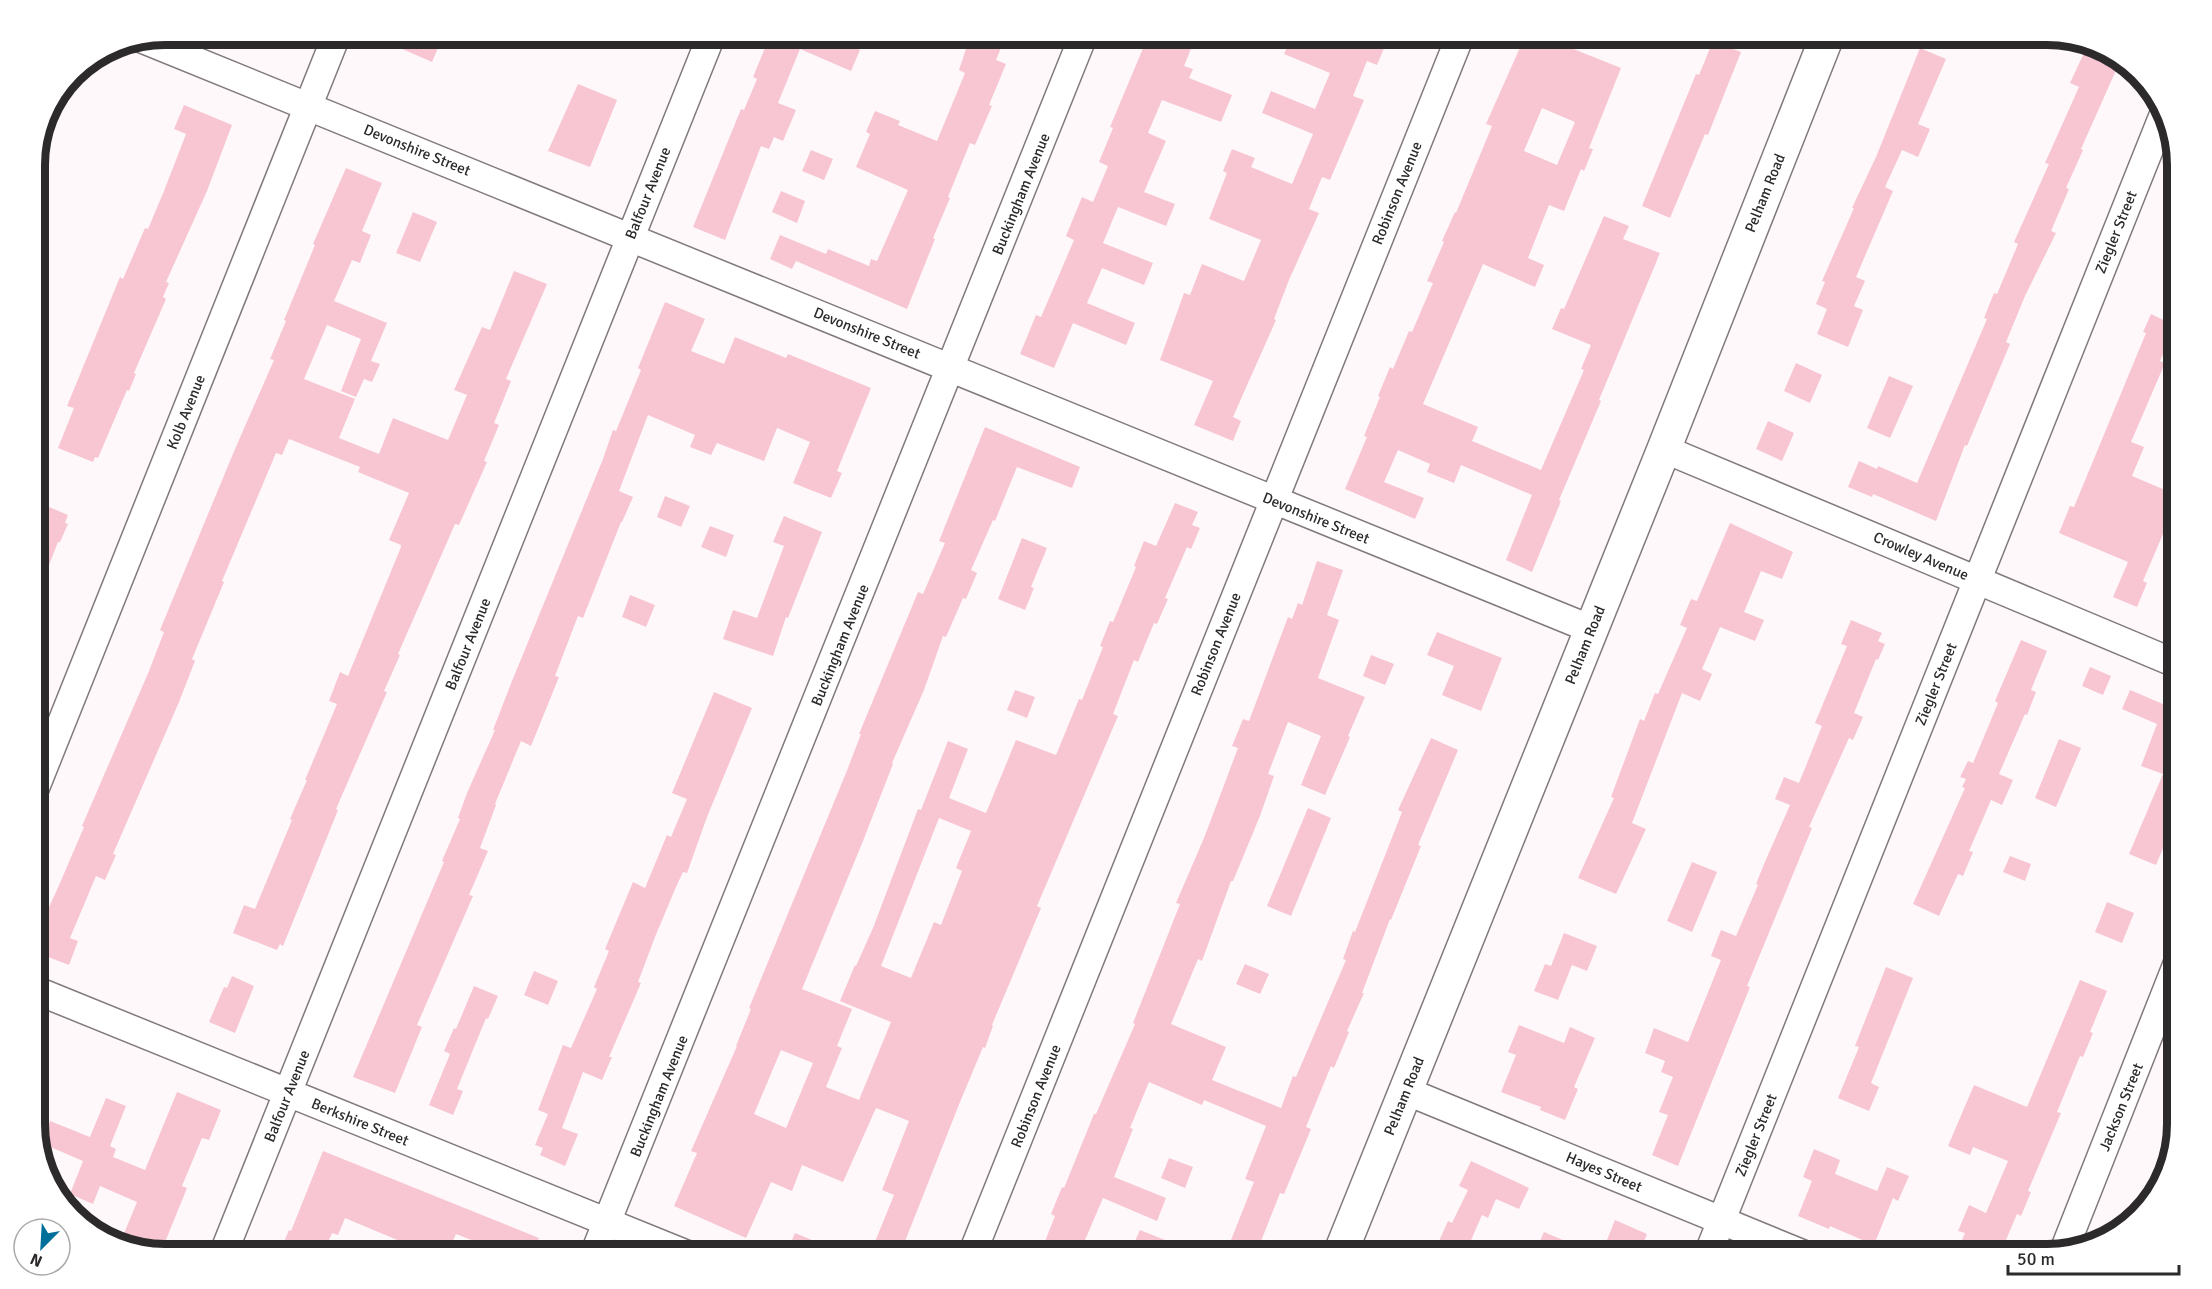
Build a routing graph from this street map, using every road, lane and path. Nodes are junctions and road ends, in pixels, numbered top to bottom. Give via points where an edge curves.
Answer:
1 (157, 45) edge
2 (333, 45) edge
3 (708, 45) edge
4 (1080, 45) edge
5 (1457, 45) edge
6 (1824, 45) edge
7 (308, 106) junction
8 (2160, 123) edge
9 (631, 237) junction
10 (951, 367) junction
11 (1664, 448) junction
12 (1274, 501) junction
13 (1977, 580) junction
14 (1591, 629) junction
15 (2167, 660) edge
16 (45, 764) edge
17 (2167, 989) edge
18 (45, 994) edge
19 (1406, 1090) junction
20 (288, 1092) junction
21 (1722, 1220) junction
22 (607, 1222) junction
23 (2067, 1242) edge
24 (227, 1244) edge
25 (598, 1244) edge
26 (661, 1244) edge
27 (976, 1244) edge
28 (1344, 1244) edge
29 (1712, 1244) edge
30 (1779, 1244) edge

1 - 7 street, Devonshire Street
2 - 7 street, Kolb Avenue
3 - 9 street, Balfour Avenue
4 - 10 street, Buckingham Avenue
5 - 12 street, Robinson Avenue
6 - 11 main road, Pelham Road
7 - 9 street, Devonshire Street
7 - 16 street, Kolb Avenue
8 - 13 street, Ziegler Street
9 - 10 street, Devonshire Street
9 - 20 street, Balfour Avenue
10 - 12 street, Devonshire Street
10 - 22 street, Buckingham Avenue
11 - 13 street, Crowley Avenue
11 - 14 main road, Pelham Road
12 - 14 street, Devonshire Street
12 - 27 street, Robinson Avenue
13 - 15 street, Crowley Avenue
13 - 21 street, Ziegler Street
14 - 19 main road, Pelham Road
17 - 23 street, Jackson Street
18 - 20 street, Berkshire Street
19 - 21 street, Hayes Street
19 - 28 main road, Pelham Road
20 - 22 street, Berkshire Street
20 - 24 street, Balfour Avenue
21 - 29 street, Ziegler Street
21 - 30 street, Hayes Street
22 - 25 street, Buckingham Avenue
22 - 26 street, Berkshire Street

